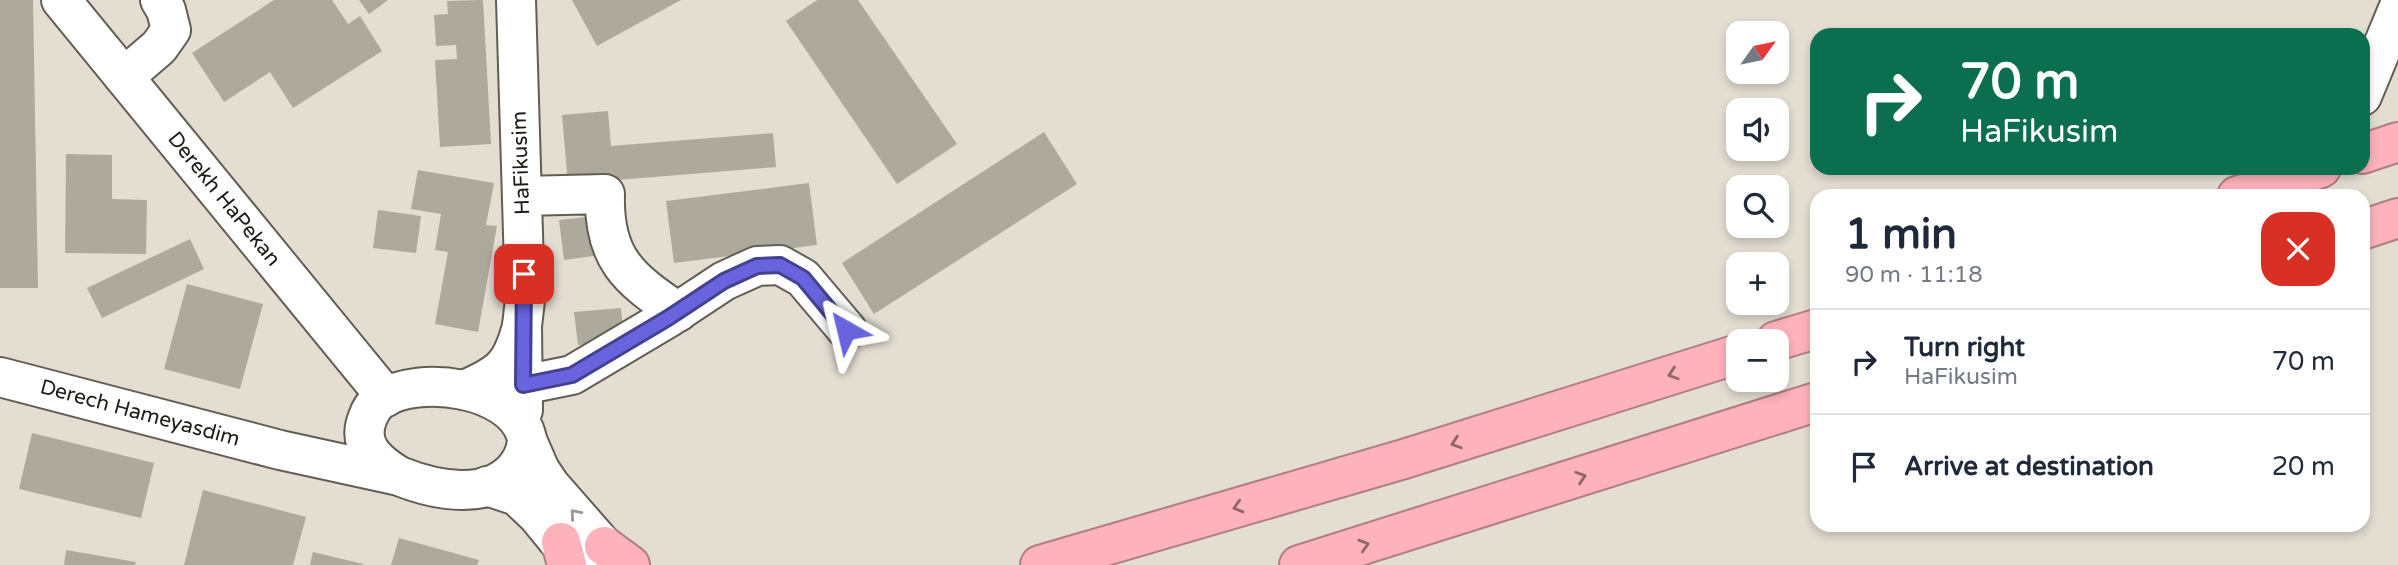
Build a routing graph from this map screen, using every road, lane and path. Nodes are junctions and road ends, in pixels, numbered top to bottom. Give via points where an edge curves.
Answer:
1 (61, 0) edge
2 (160, 0) edge
3 (516, 0) edge
4 (2398, 9) edge
5 (124, 77) junction
6 (2370, 77) edge
7 (2398, 142) edge
8 (2370, 151) edge
9 (2268, 175) edge
10 (2300, 175) edge
11 (2248, 189) edge
12 (2258, 189) edge
13 (522, 196) junction
14 (2398, 218) edge
15 (2370, 227) edge
16 (678, 312) junction
17 (523, 326) junction
18 (846, 330) dead end
19 (1810, 331) edge
20 (1789, 337) edge
21 (1726, 358) edge
22 (0, 377) edge
23 (523, 385) junction
24 (464, 390) junction
25 (1810, 404) edge
26 (378, 405) junction
27 (525, 433) junction
28 (280, 450) junction
29 (399, 475) junction
30 (486, 486) junction
31 (593, 558) edge
32 (1040, 565) edge
33 (1299, 565) edge

1 - 5 street, Derekh HaPekan
2 - 5 street via 171,30 159,47
3 - 13 street, HaFikusim
4 - 6 street
5 - 26 street, Derekh HaPekan
7 - 8 highway
9 - 11 street
10 - 12 highway
13 - 16 street via 605,194 604,220 611,247 648,293
13 - 17 street, HaFikusim
14 - 15 highway
16 - 18 street via 724,281 757,266 780,265 803,278
16 - 23 street via 572,375
17 - 23 street, HaFikusim
17 - 24 street, HaFikusim via 515,352 503,367
19 - 20 highway
21 -> 32 highway via 1404,459
22 - 28 street, Derech Hameyasdim
23 - 27 street, HaFikusim
24 - 26 street via 419,388
24 - 27 street via 494,400 512,413
33 -> 25 highway
26 - 28 street, Derech Hameyasdim via 330,437
26 - 29 street via 364,425 363,437 382,466
27 - 30 street via 521,460 513,472
31 -> 27 street via 540,470
28 - 29 street, Derech Hameyasdim
29 - 30 street via 437,488
30 - 31 street via 517,496

